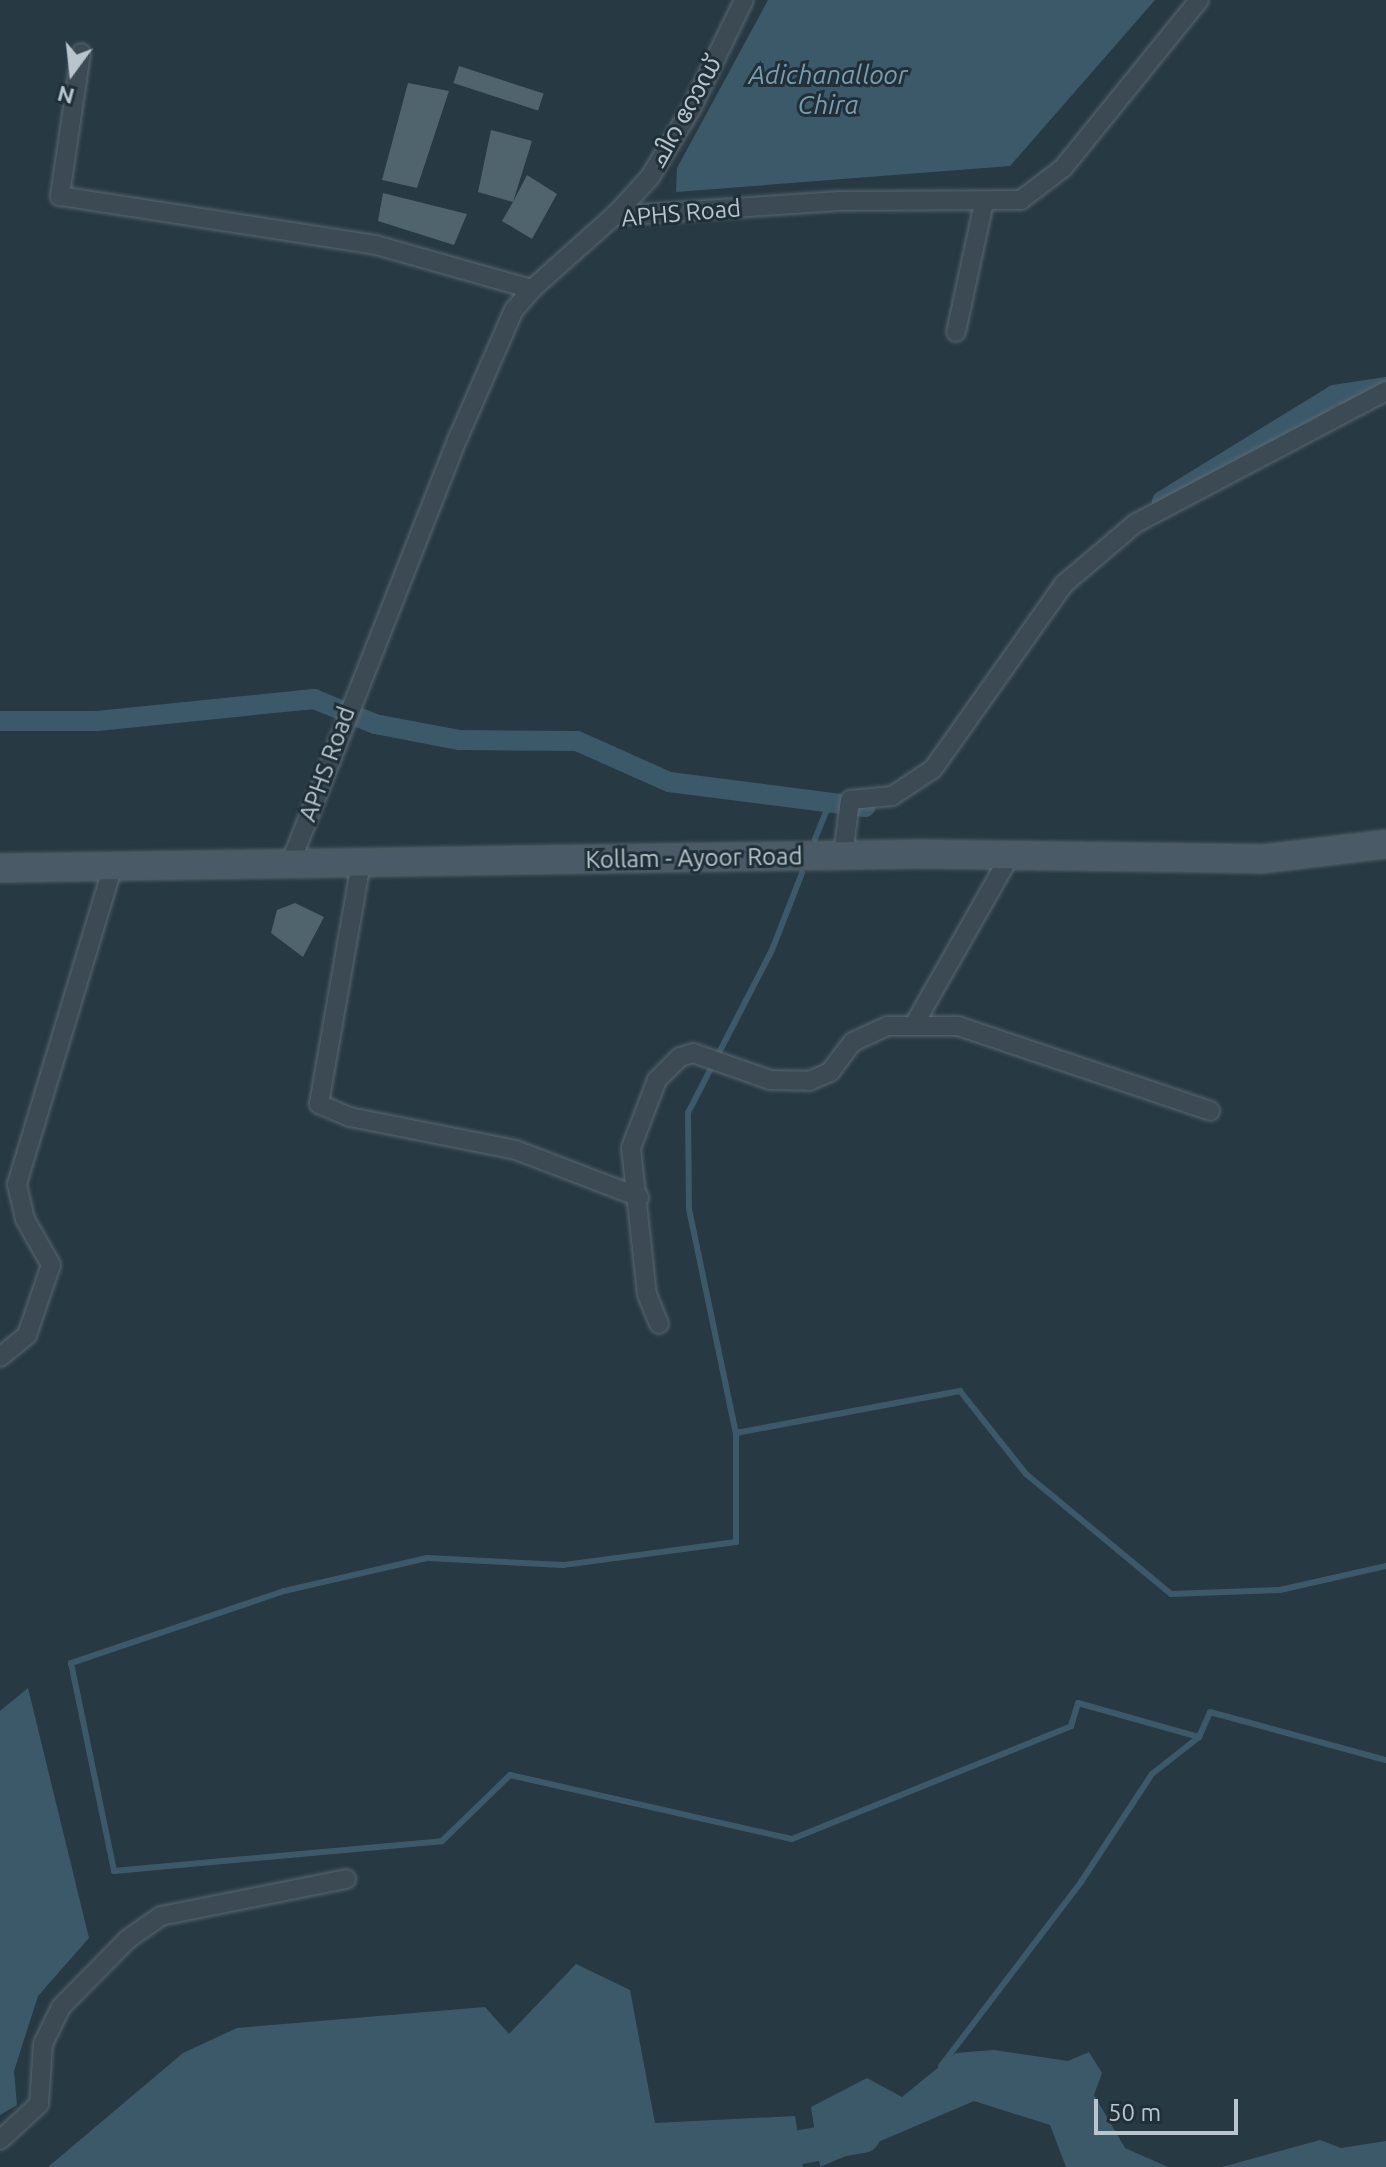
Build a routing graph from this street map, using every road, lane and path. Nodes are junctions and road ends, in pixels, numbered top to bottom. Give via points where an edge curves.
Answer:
1 (744, 0) edge
2 (1199, 0) edge
3 (81, 53) dead end
4 (984, 203) junction
5 (614, 216) junction
6 (532, 289) junction
7 (956, 332) dead end
8 (1386, 391) edge
9 (1386, 844) edge
10 (843, 855) junction
11 (1010, 856) junction
12 (361, 863) junction
13 (290, 864) junction
14 (113, 867) junction
15 (0, 868) edge
16 (915, 1023) junction
17 (1210, 1111) dead end
18 (639, 1197) junction
19 (659, 1324) dead end
20 (0, 1357) edge
21 (346, 1879) dead end
22 (0, 2140) edge

1 - 5 street, ചിറ റോഡ് via 683,123 650,177
2 - 4 street, APHS Road via 1042,188 1021,200
3 - 6 street via 60,196 376,245
4 - 5 street, APHS Road via 840,201
4 - 7 street
5 - 6 street, APHS Road
6 - 13 street, APHS Road via 514,310 342,720
8 - 10 street via 1136,523 1064,584 933,769 892,796 850,800
9 - 11 main road, Kollam - Ayoor Road via 1261,859
10 - 11 main road, Kollam - Ayoor Road
10 - 12 main road, Kollam - Ayoor Road
11 - 16 street
12 - 13 main road, Kollam - Ayoor Road
12 - 18 street via 319,1104 350,1117 516,1150
13 - 14 main road, Kollam - Ayoor Road
14 - 15 main road, Kollam - Ayoor Road
14 - 20 street via 17,1184 25,1219 51,1265 27,1335
16 - 17 street via 958,1026
16 - 18 street via 853,1042 830,1072 809,1081 770,1080 693,1053 657,1080 633,1129
18 - 19 street via 647,1295
21 - 22 street via 161,1916 128,1939 61,2007 43,2044 39,2104

